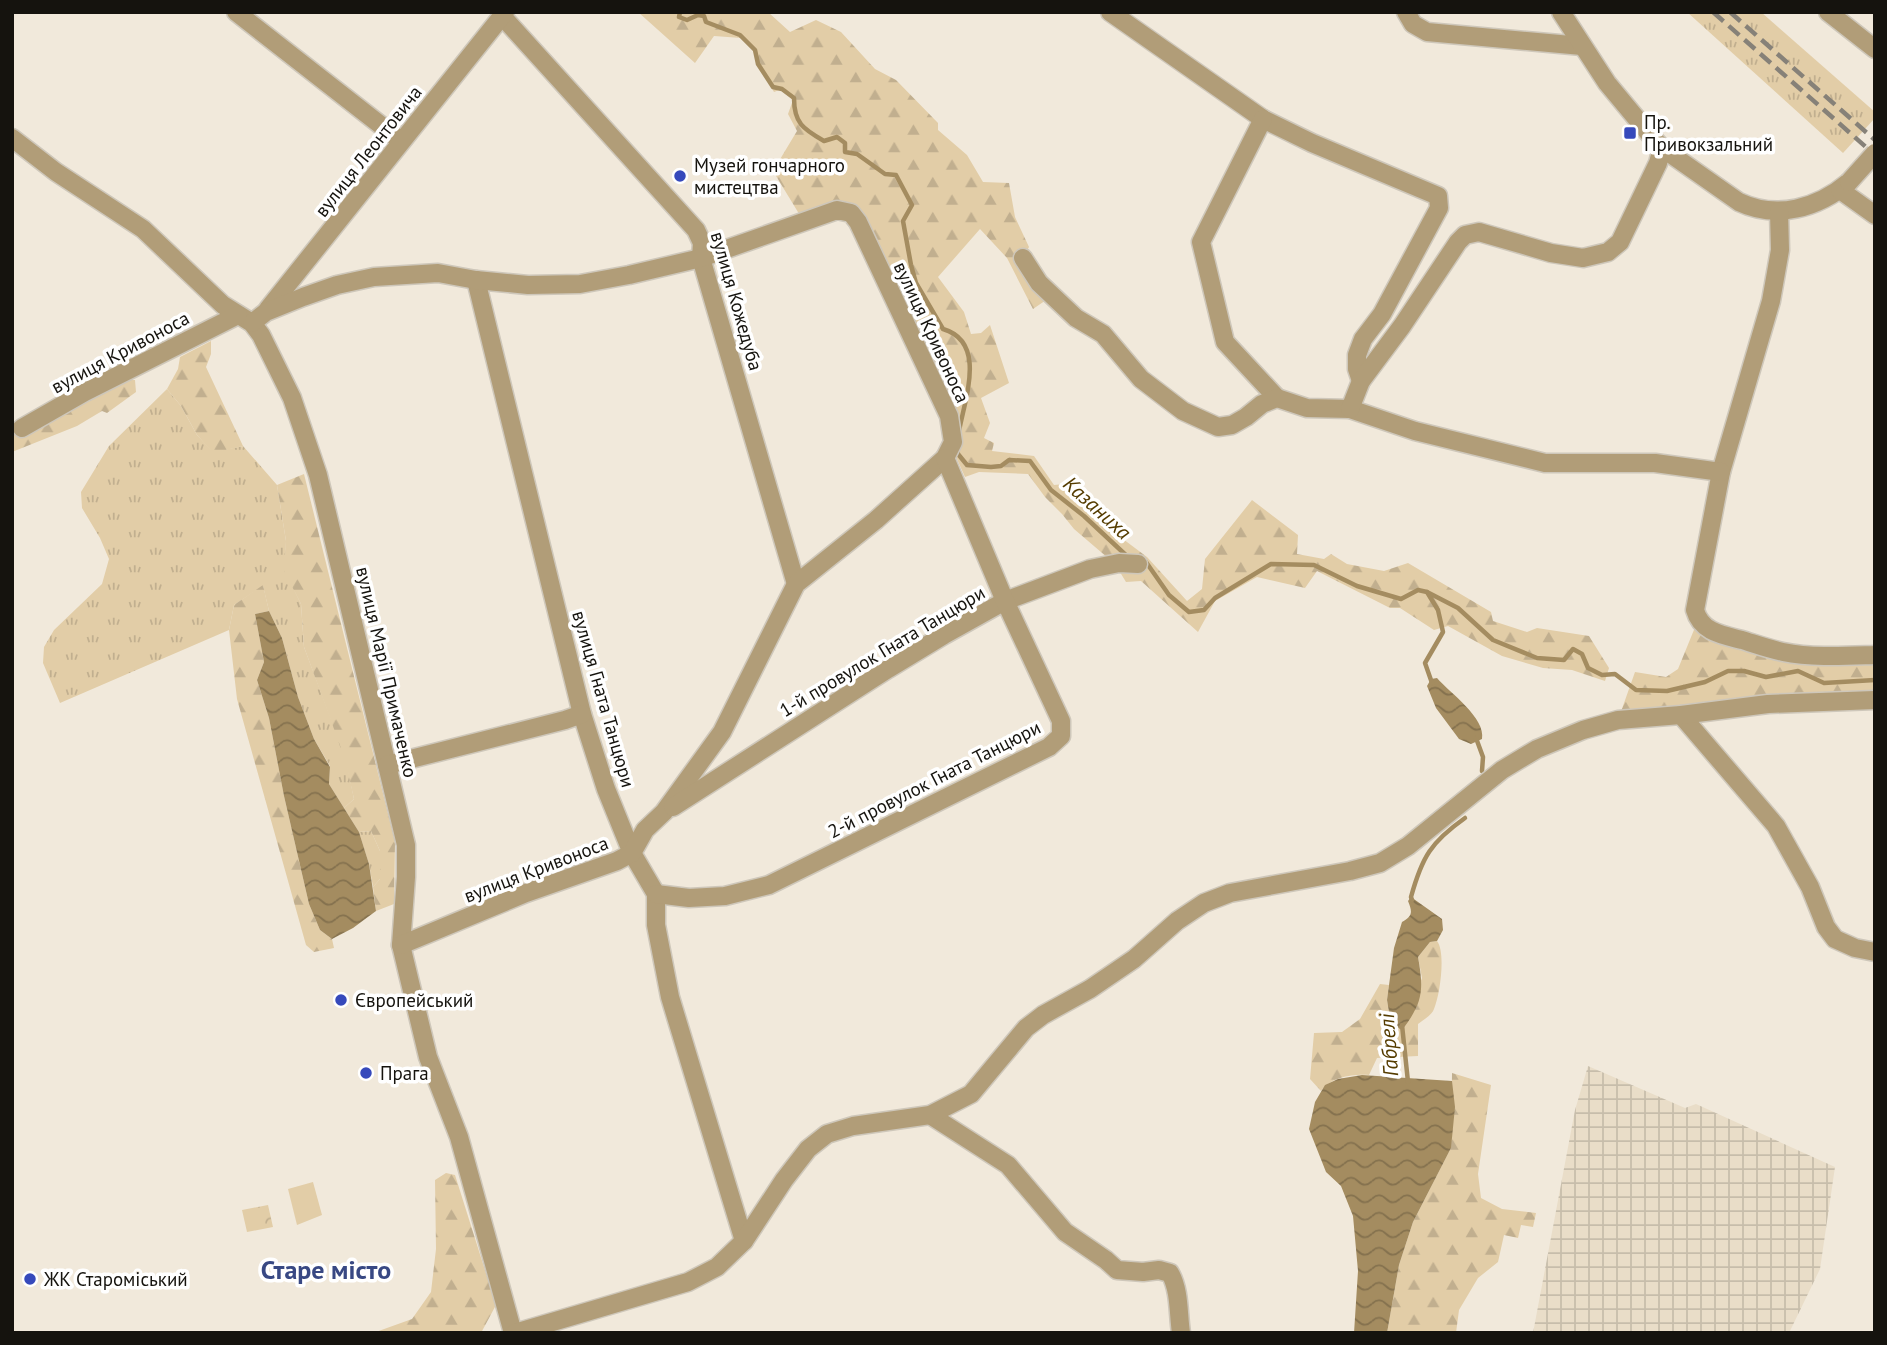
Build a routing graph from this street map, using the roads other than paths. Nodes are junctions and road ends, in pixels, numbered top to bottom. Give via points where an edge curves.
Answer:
1 (236, 12) edge
2 (1110, 12) edge
3 (1406, 12) edge
4 (1561, 12) edge
5 (1828, 12) edge
6 (504, 14) edge
7 (1581, 46) junction
8 (1875, 49) edge
9 (1263, 119) junction
10 (12, 138) edge
11 (401, 141) junction
12 (1662, 148) junction
13 (1875, 153) edge
14 (1844, 186) junction
15 (1779, 211) junction
16 (1875, 215) edge
17 (701, 258) junction
18 (1023, 258) dead end
19 (476, 280) junction
20 (252, 317) junction
21 (1362, 381) junction
22 (1277, 398) junction
23 (1350, 409) junction
24 (22, 428) dead end
25 (945, 458) junction
26 (1721, 472) junction
27 (1138, 564) dead end
28 (796, 584) junction
29 (1005, 601) junction
30 (1875, 655) edge
31 (1875, 700) edge
32 (582, 714) junction
33 (1681, 715) junction
34 (387, 765) junction
35 (664, 812) junction
36 (632, 853) junction
37 (656, 894) junction
38 (401, 945) junction
39 (1875, 952) edge
40 (930, 1115) junction
41 (744, 1241) junction
42 (514, 1333) edge
43 (1181, 1333) edge

1 - 11 street
2 - 9 street
3 - 7 street via 1413,24 1427,32
4 - 7 street
5 - 8 street
6 - 11 street, вулиця Леонтовича
6 - 17 street, вулиця Кожедуба via 696,230 702,243
7 - 12 street
9 - 21 street via 1438,196 1439,208 1382,314 1363,339 1357,355
9 - 22 street via 1201,242 1225,342
10 - 20 street, вулиця Марії Примаченко via 143,229 223,305
11 - 20 street, вулиця Леонтовича via 338,224
12 - 15 street via 1739,202
12 - 21 street via 1620,242 1608,252 1583,258 1479,232 1465,234
13 - 14 street, bridge
14 - 15 street via 1809,206
14 - 16 street
15 - 26 street via 1780,250 1771,301
17 - 19 street, вулиця Кривоноса via 580,284
17 - 25 street, вулиця Кривоноса via 837,210 850,212 948,416 953,442
17 - 28 street, вулиця Кожедуба
18 - 22 street via 1060,304 1103,334 1141,379 1183,411 1218,427 1232,425
19 - 20 street, вулиця Кривоноса via 438,273 374,277 337,285
19 - 32 street, вулиця Гната Танцюри
20 - 24 street, вулиця Кривоноса via 85,392
20 - 34 street, вулиця Марії Примаченко via 292,398 318,475
21 - 23 street
22 - 23 street via 1307,408
23 - 26 street via 1415,431 1545,463 1655,463
25 - 28 street, вулиця Кривоноса
25 - 29 street, 2-й провулок Гната Танцюри
26 - 30 street via 1697,597 1698,620 1720,634 1785,653
27 - 29 street, 1-й провулок Гната Танцюри via 1119,562 1090,569
28 - 35 street, вулиця Кривоноса via 722,732
29 - 35 street, 1-й провулок Гната Танцюри via 888,669
29 - 37 street, 2-й провулок Гната Танцюри via 1061,721 1060,736 1049,747 769,886 725,896
31 - 33 street via 1768,704
32 - 34 street
32 - 36 street, вулиця Гната Танцюри
33 - 39 street via 1776,826 1835,939
33 - 40 street via 1618,720 1537,749 1502,770 1380,863 1230,893 1204,903 1134,959 1026,1028 971,1094
34 - 38 street, вулиця Марії Примаченко via 406,845
35 - 36 street, вулиця Кривоноса via 645,830
36 - 37 street, вулиця Гната Танцюри
36 - 38 street, вулиця Кривоноса
37 - 41 street, вулиця Гната Танцюри via 656,925 670,997
38 - 42 street, вулиця Марії Примаченко via 428,1057 459,1137
40 - 41 street via 827,1134 808,1149
40 - 43 street via 1007,1165 1065,1232 1117,1270 1170,1273 1178,1292
41 - 42 street via 717,1267 688,1282

